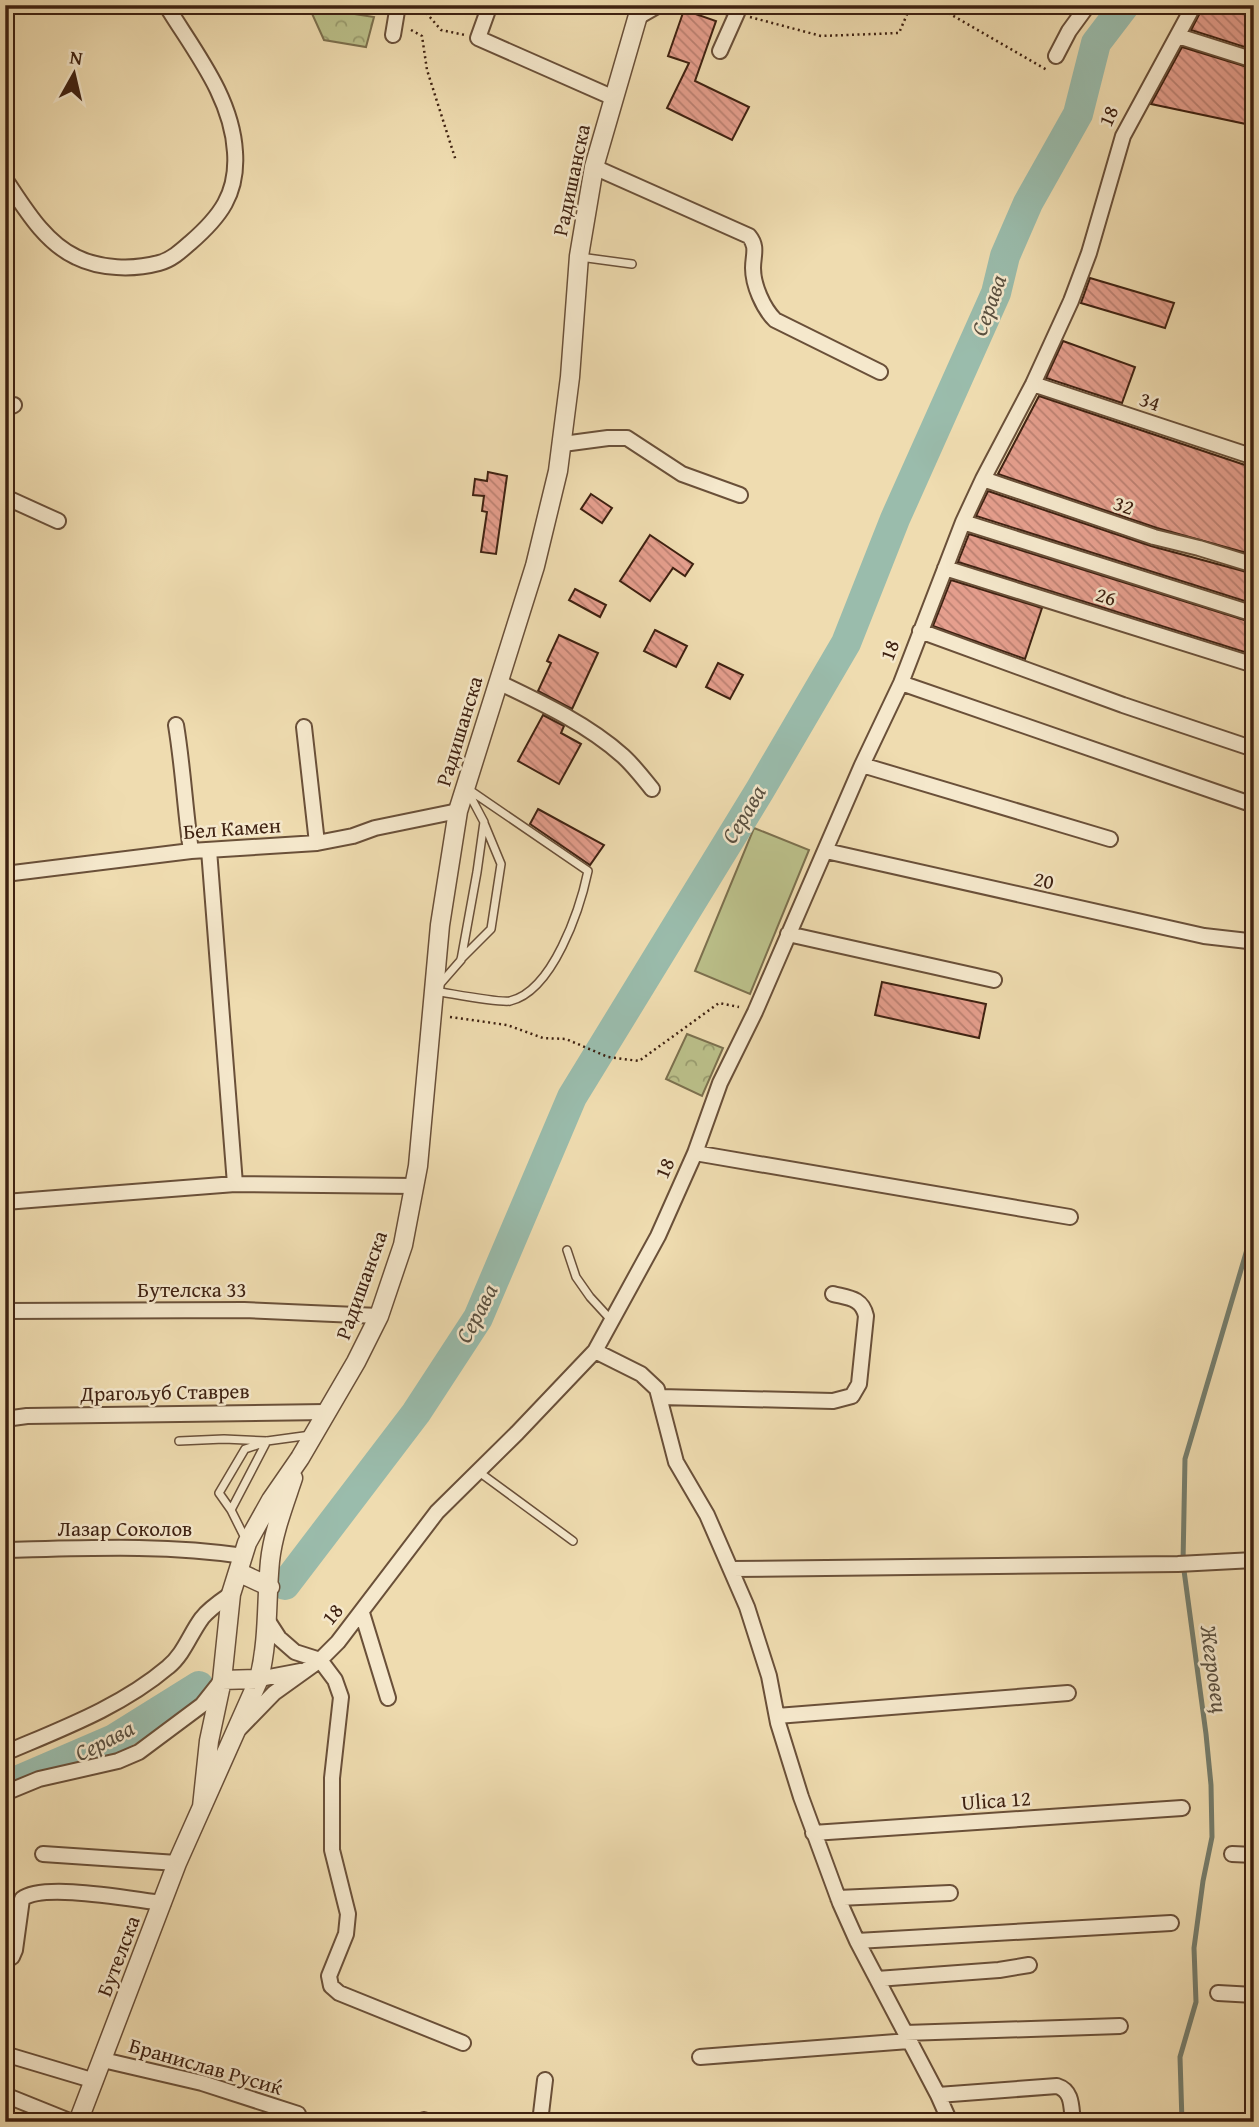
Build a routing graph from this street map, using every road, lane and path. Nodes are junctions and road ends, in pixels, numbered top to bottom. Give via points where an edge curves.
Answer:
1 (166, 5) edge
2 (398, 5) edge
3 (409, 5) edge
4 (659, 5) edge
5 (911, 5) edge
6 (941, 5) edge
7 (1088, 5) edge
8 (1194, 5) edge
9 (732, 9) edge
10 (640, 11) edge
11 (487, 13) dead end
12 (394, 28) joint
13 (1178, 36) junction
14 (478, 38) junction
15 (720, 51) dead end
16 (1056, 56) joint
17 (1254, 60) edge
18 (614, 98) junction
19 (456, 161) dead end
20 (594, 167) junction
21 (5, 179) edge
22 (579, 256) junction
23 (632, 264) dead end
24 (880, 372) dead end
25 (1033, 384) junction
26 (563, 444) junction
27 (1254, 457) edge
28 (983, 479) junction
29 (740, 495) dead end
30 (5, 497) edge
31 (58, 522) dead end
32 (963, 522) junction
33 (1254, 565) edge
34 (945, 568) junction
35 (1254, 614) edge
36 (920, 631) junction
37 (1254, 665) edge
38 (498, 682) junction
39 (901, 682) junction
40 (176, 725) dead end
41 (304, 727) dead end
42 (1254, 749) edge
43 (862, 765) junction
44 (465, 787) junction
45 (652, 789) dead end
46 (1245, 803) dead end
47 (458, 811) junction
48 (484, 822) junction
49 (1110, 839) dead end
50 (317, 843) junction
51 (209, 850) junction
52 (191, 851) junction
53 (826, 851) junction
54 (5, 874) edge
55 (788, 934) junction
56 (1254, 940) edge
57 (461, 960) junction
58 (994, 980) dead end
59 (434, 991) junction
60 (748, 1010) junction
61 (432, 1015) junction
62 (695, 1153) junction
63 (235, 1184) junction
64 (415, 1186) junction
65 (5, 1202) edge
66 (1070, 1217) dead end
67 (567, 1250) dead end
68 (833, 1294) dead end
69 (5, 1311) edge
70 (379, 1316) junction
71 (613, 1321) junction
72 (595, 1352) junction
73 (660, 1397) junction
74 (326, 1412) junction
75 (5, 1419) edge
76 (312, 1435) junction
77 (179, 1441) dead end
78 (267, 1441) junction
79 (300, 1458) junction
80 (478, 1471) junction
81 (231, 1510) junction
82 (573, 1541) dead end
83 (5, 1550) edge
84 (243, 1557) junction
85 (1254, 1560) edge
86 (731, 1569) junction
87 (270, 1587) junction
88 (232, 1594) junction
89 (362, 1614) junction
90 (268, 1622) junction
91 (320, 1660) junction
92 (305, 1670) junction
93 (259, 1679) junction
94 (222, 1680) junction
95 (1068, 1693) dead end
96 (388, 1698) dead end
97 (777, 1716) junction
98 (234, 1734) junction
99 (5, 1753) edge
100 (5, 1793) edge
101 (202, 1807) junction
102 (1182, 1808) dead end
103 (813, 1833) junction
104 (43, 1854) dead end
105 (1232, 1854) dead end
106 (1254, 1855) edge
107 (177, 1863) junction
108 (950, 1893) dead end
109 (838, 1898) junction
110 (163, 1903) junction
111 (1171, 1923) dead end
112 (857, 1941) junction
113 (5, 1960) edge
114 (1028, 1965) dead end
115 (877, 1979) junction
116 (1218, 1993) dead end
117 (1254, 1995) edge
118 (1120, 2026) dead end
119 (907, 2037) junction
120 (463, 2043) dead end
121 (8, 2054) dead end
122 (700, 2057) dead end
123 (103, 2060) junction
124 (545, 2080) dead end
125 (95, 2081) junction
126 (5, 2095) edge
127 (939, 2095) junction
128 (298, 2114) dead end
129 (72, 2122) edge
130 (78, 2122) edge
131 (540, 2122) edge
132 (950, 2122) edge
133 (1073, 2122) edge

1 - 21 street via 219,92 233,134 235,175 213,223 160,263 108,267 75,257 49,237
2 - 12 street
3 - 14 path via 424,9 441,30
4 - 10 street
5 - 9 path via 899,33 821,36
6 - 16 path via 1046,71
7 - 16 street
8 - 13 street, 18
9 - 15 street
10 - 18 street, Радишанска
11 - 14 street
12 - 19 path via 422,36 427,70
13 - 17 street
13 - 25 street, 18 via 1123,136 1085,265
14 - 18 street
18 - 20 street, Радишанска
20 - 22 street, Радишанска
20 - 24 street via 749,236 755,250 752,271 765,310 775,320
22 - 23 lane
22 - 26 street, Радишанска
25 - 27 street, 34
25 - 28 street, 18
26 - 29 street via 627,439 682,474
26 - 38 street, Радишанска via 534,566
28 - 32 street, 18
28 - 33 street, 32 via 1154,537
30 - 31 street
32 - 34 street, 18
32 - 35 street
34 - 36 street, 18
34 - 37 street, 26
36 - 39 street, 18
36 - 42 street
38 - 44 street, Радишанска
38 - 45 street via 593,732 626,758
39 - 43 street, 18
39 - 46 street
40 - 52 street
41 - 50 street
43 - 49 street
43 - 53 street, 18
44 - 47 street, Радишанска
44 - 48 lane
44 - 59 lane via 588,871 564,941 538,986 508,1001
47 - 50 street, Бел Камен
47 - 59 street, Радишанска
48 - 57 lane
48 - 57 lane via 501,864 491,929
50 - 51 street, Бел Камен
51 - 52 street, Бел Камен
51 - 63 street
52 - 54 street, Бел Камен
53 - 55 street, 18
53 - 56 street, 20 via 1204,936
55 - 58 street
55 - 60 street, 18
57 - 59 lane
59 - 61 street, Радишанска
60 - 61 path via 719,1003 639,1061 608,1057 566,1039 543,1038 508,1025
60 - 62 street, 18
61 - 64 street, Радишанска
62 - 66 street
62 - 71 street, 18
63 - 64 street
63 - 65 street
64 - 70 street, Радишанска via 403,1245
67 - 71 lane via 576,1277
68 - 73 street via 858,1300 866,1316 859,1384 852,1395 833,1401
69 - 70 street, Бутелска 33 via 244,1310
70 - 74 street, Радишанска
71 - 72 street, 18
72 - 73 street via 640,1374
72 - 80 street, 18
73 - 86 street via 676,1462
74 - 75 street, Драгољуб Ставрев
74 - 76 street, Радишанска
76 - 78 lane
76 - 79 street, Радишанска
77 - 78 lane
78 - 81 lane
78 - 81 lane via 245,1449 219,1493
79 - 84 street, Радишанска via 271,1500
79 - 87 street, Радишанска via 275,1534
80 - 82 lane
80 - 89 street, 18 via 437,1512
81 - 84 lane
83 - 84 street, Лазар Соколов via 133,1546 200,1549
84 - 87 street
84 - 88 street, Радишанска
85 - 86 street
86 - 97 street via 769,1676
87 - 90 street, Радишанска
88 - 94 street, Радишанска
88 - 99 street via 213,1606 177,1658 150,1681 113,1704
89 - 91 street, 18
89 - 96 street
90 - 91 street via 295,1652
90 - 93 street, Радишанска
91 - 92 street, 18
91 - 120 street via 341,1698 332,1778 332,1850 348,1914 346,1934 329,1976 331,1986
92 - 93 street, 18
92 - 98 street via 274,1693
93 - 94 street, 18
93 - 98 street, Радишанска
94 - 100 street via 202,1704 139,1752
94 - 101 street, Радишанска
95 - 97 street
97 - 103 street
98 - 101 street, Радишанска
101 - 107 street, Бутелска
102 - 103 street, Ulica 12
103 - 109 street
104 - 107 street
105 - 106 street
107 - 110 street, Бутелска
108 - 109 street
109 - 112 street
110 - 113 street via 70,1892 30,1893 20,1905 15,1950 12,1958
110 - 123 street, Бутелска
111 - 112 street
112 - 115 street
114 - 115 street
115 - 119 street
116 - 117 street
118 - 119 street
119 - 122 street
119 - 127 street
121 - 125 street
123 - 125 street, Бутелска
123 - 128 street, Бранислав Русиќ via 202,2083
124 - 131 street
125 - 130 street, Бутелска
126 - 129 street
127 - 132 street
127 - 133 street via 1057,2086 1069,2094

